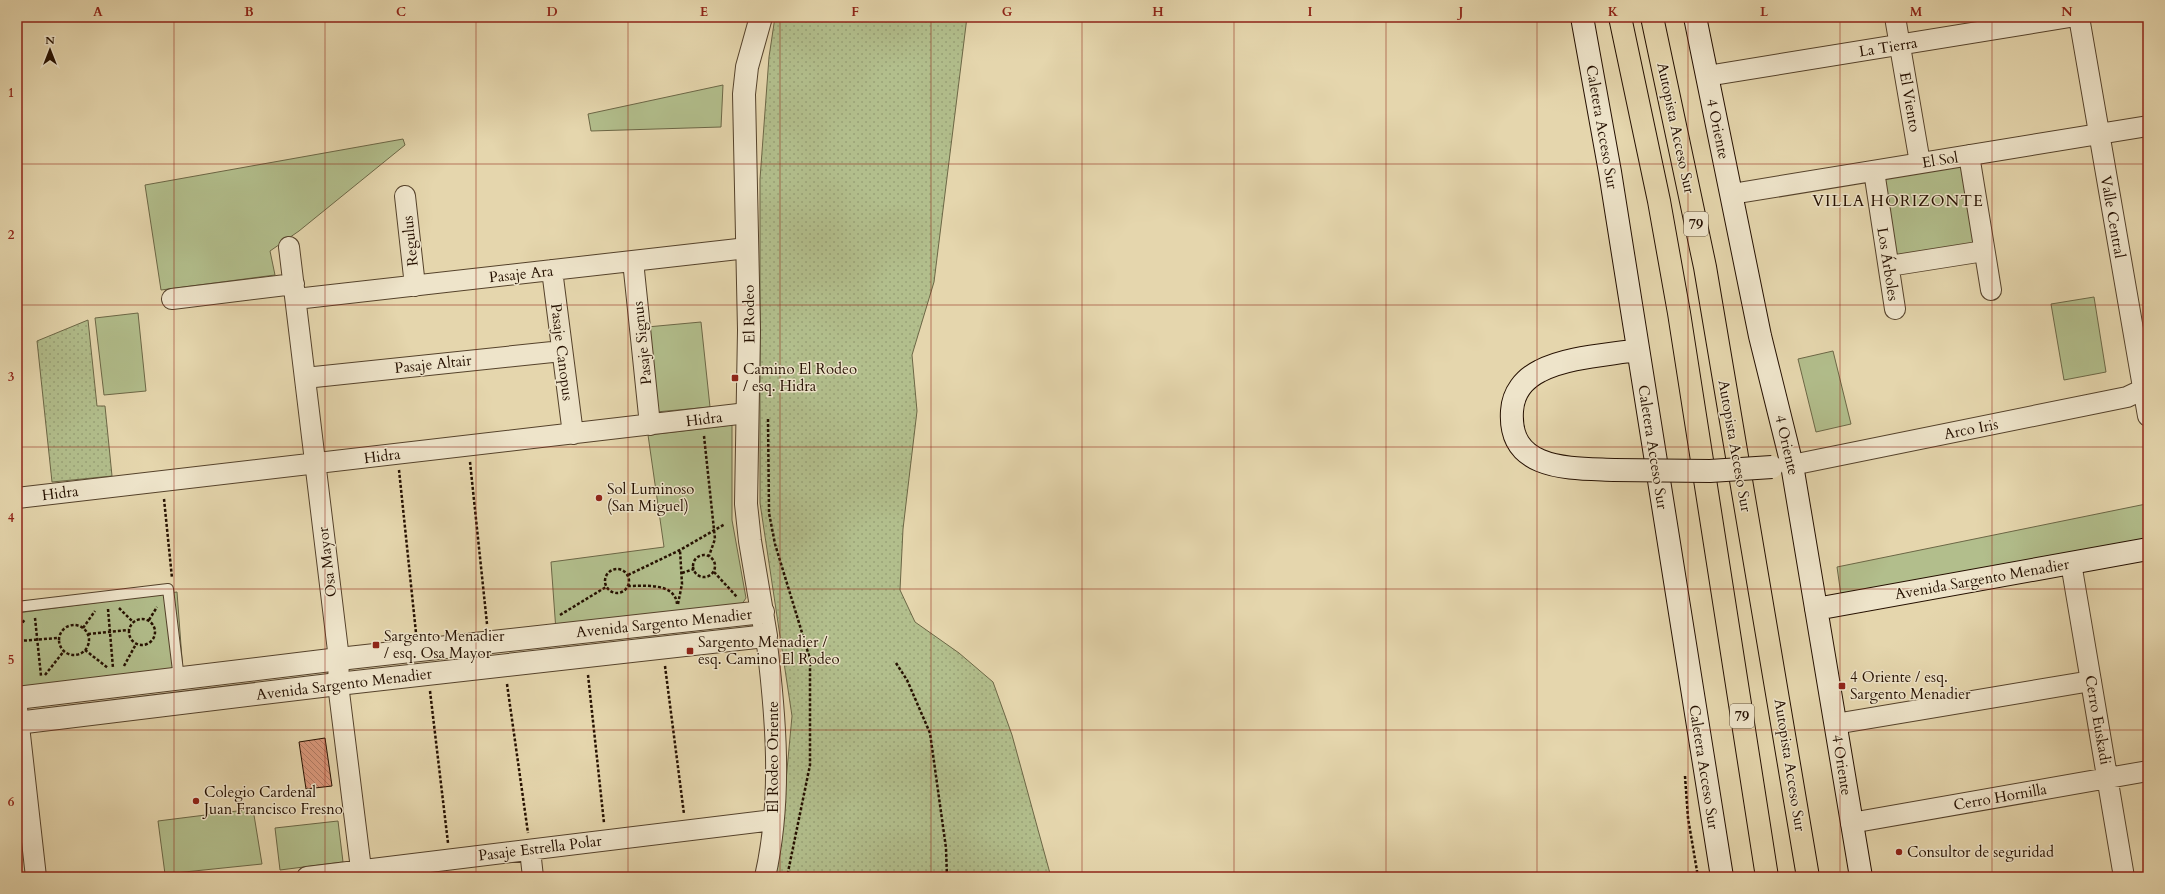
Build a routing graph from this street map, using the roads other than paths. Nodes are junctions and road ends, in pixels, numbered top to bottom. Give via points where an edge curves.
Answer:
1 (761, 17) edge
2 (1582, 17) edge
3 (1620, 17) edge
4 (1652, 17) edge
5 (1695, 17) edge
6 (1895, 17) edge
7 (2070, 17) edge
8 (2079, 17) edge
9 (1900, 45) junction
10 (1707, 76) junction
11 (2148, 126) edge
12 (2099, 134) junction
13 (1969, 155) junction
14 (1920, 164) junction
15 (1874, 171) junction
16 (1732, 194) junction
17 (405, 196) dead end
18 (289, 247) dead end
19 (747, 248) junction
20 (1984, 251) junction
21 (633, 261) junction
22 (1889, 266) junction
23 (552, 270) junction
24 (415, 286) junction
25 (1991, 290) dead end
26 (295, 292) junction
27 (172, 299) dead end
28 (1895, 309) dead end
29 (562, 350) junction
30 (1637, 350) junction
31 (305, 378) junction
32 (2146, 389) edge
33 (758, 415) junction
34 (2148, 416) edge
35 (650, 425) junction
36 (573, 434) junction
37 (315, 464) junction
38 (1782, 466) junction
39 (17, 498) edge
40 (2148, 549) edge
41 (2071, 563) junction
42 (17, 607) edge
43 (1816, 609) junction
44 (763, 612) junction
45 (766, 636) junction
46 (339, 659) junction
47 (179, 679) junction
48 (2091, 681) junction
49 (338, 684) junction
50 (17, 698) edge
51 (18, 718) edge
52 (1835, 724) junction
53 (2148, 771) edge
54 (2108, 778) junction
55 (773, 820) junction
56 (1851, 823) junction
57 (530, 850) junction
58 (451, 868) edge
59 (362, 874) edge
60 (36, 877) edge
61 (307, 877) edge
62 (533, 877) edge
63 (765, 877) edge
64 (1722, 877) edge
65 (1767, 877) edge
66 (1808, 877) edge
67 (1861, 877) edge
68 (2124, 877) edge

1 - 19 main road, El Rodeo via 747,67 744,94
2 - 30 main road, Caletera Acceso Sur via 1610,172
3 - 65 highway, Autopista Acceso Sur / 79 via 1658,194 1680,321
4 - 66 highway, Autopista Acceso Sur / 79 via 1705,267
5 - 10 main road, 4 Oriente
6 - 9 street, El Viento
7 - 9 street, La Tierra
8 - 12 street, Valle Central
9 - 10 street, La Tierra
9 - 14 street, El Viento
10 - 16 main road, 4 Oriente
11 - 12 street, El Sol
12 - 13 street, El Sol
12 - 32 street, Valle Central
13 - 14 street, El Sol
13 - 20 street
14 - 15 street, El Sol
15 - 16 street, El Sol
15 - 22 street, Los Árboles
16 - 38 main road, 4 Oriente
17 - 24 street, Regulus
18 - 26 street, Osa Mayor
19 - 21 street, Pasaje Ara
19 - 33 main road, El Rodeo via 749,330
20 - 22 street
20 - 25 street
21 - 23 street, Pasaje Ara
21 - 35 street, Pasaje Signus
22 - 28 street, Los Árboles
23 - 24 street, Pasaje Ara
23 - 29 street, Pasaje Canopus
24 - 26 street, Pasaje Ara
26 - 27 street, Pasaje Ara
26 - 31 street, Osa Mayor
29 - 31 street, Pasaje Altair
29 - 36 street, Pasaje Canopus
30 - 38 main road, bridge via 1550,366 1531,376 1522,385 1512,407 1512,426 1515,437 1523,449 1537,460 1557,466 1614,470 1710,471
30 - 64 main road, Caletera Acceso Sur
31 - 37 street, Osa Mayor
32 - 34 street, Valle Central
32 - 38 street, Arco Iris via 2127,397
33 - 35 street, Hidra
33 - 44 main road, El Rodeo via 746,504
35 - 36 street, Hidra
36 - 37 street, Hidra
37 - 39 street, Hidra
37 - 46 street, Osa Mayor
38 - 43 main road, 4 Oriente
40 - 41 main road, Avenida Sargento Menadier
41 - 43 main road, Avenida Sargento Menadier
41 - 48 street, Cerro Euskadi
42 - 47 lane via 168,589
43 - 52 main road, 4 Oriente
44 - 45 main road, El Rodeo
44 - 46 main road, Avenida Sargento Menadier
45 - 49 main road, Avenida Sargento Menadier
45 - 55 street, El Rodeo Oriente via 775,730
46 - 47 main road, Avenida Sargento Menadier
46 - 49 street, Osa Mayor
47 - 50 main road, Avenida Sargento Menadier
48 - 52 street
48 - 54 street, Cerro Euskadi
49 - 51 main road, Avenida Sargento Menadier
49 - 59 street, Osa Mayor
51 - 60 street
52 - 56 main road, 4 Oriente
53 - 54 street, Cerro Hornilla
54 - 56 street, Cerro Hornilla
54 - 68 street, Cerro Euskadi
55 - 57 street, Pasaje Estrella Polar
55 - 63 street, El Rodeo Oriente
56 - 67 main road, 4 Oriente
57 - 58 street, Pasaje Estrella Polar
57 - 62 street
58 - 59 street, Pasaje Estrella Polar
59 - 61 street, Pasaje Estrella Polar

